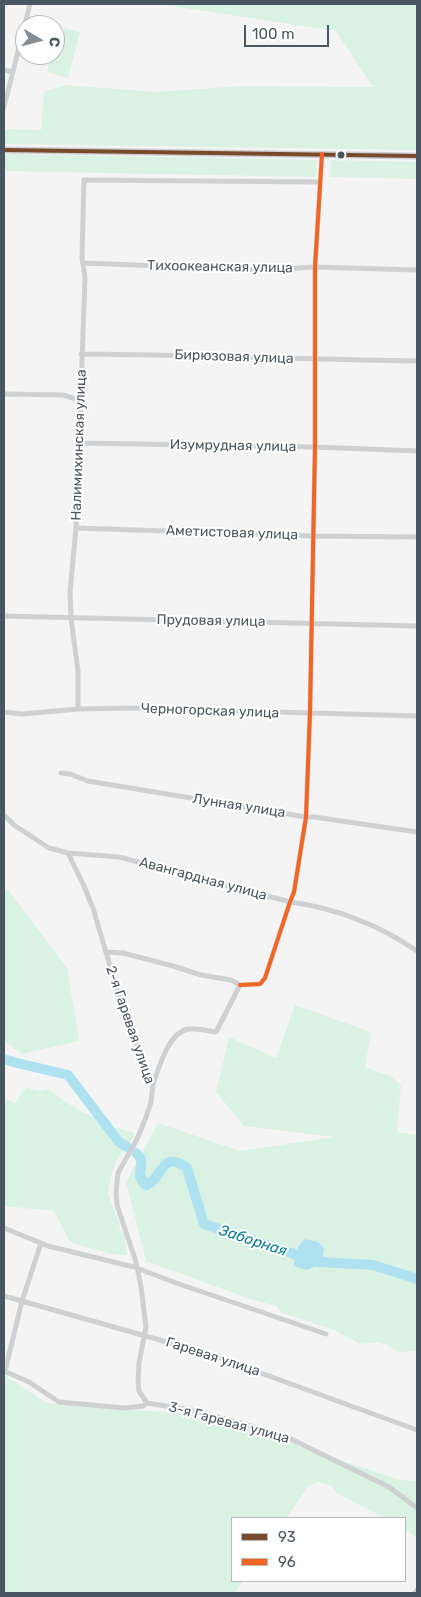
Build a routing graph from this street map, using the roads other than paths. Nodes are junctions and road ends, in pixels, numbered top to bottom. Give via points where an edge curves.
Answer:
1 (30, 4) edge
2 (4, 70) edge
3 (12, 72) junction
4 (4, 107) edge
5 (4, 150) edge
6 (322, 154) junction
7 (417, 156) edge
8 (320, 182) junction
9 (83, 263) junction
10 (315, 267) junction
11 (417, 270) edge
12 (81, 354) junction
13 (315, 360) junction
14 (417, 361) edge
15 (4, 394) edge
16 (79, 400) junction
17 (79, 443) junction
18 (315, 447) junction
19 (417, 451) edge
20 (76, 528) junction
21 (314, 536) junction
22 (417, 537) edge
23 (4, 616) edge
24 (71, 618) junction
25 (311, 623) junction
26 (417, 626) edge
27 (78, 709) junction
28 (4, 712) edge
29 (310, 712) junction
30 (417, 716) edge
31 (61, 773) dead end
32 (4, 815) edge
33 (306, 817) junction
34 (417, 832) edge
35 (68, 853) junction
36 (290, 902) junction
37 (417, 951) edge
38 (106, 952) junction
39 (240, 985) junction
40 (153, 1084) junction
41 (4, 1228) edge
42 (41, 1242) junction
43 (138, 1268) junction
44 (4, 1296) edge
45 (22, 1302) junction
46 (326, 1334) dead end
47 (144, 1335) junction
48 (4, 1371) edge
49 (147, 1403) junction
50 (417, 1430) edge
51 (417, 1508) edge
52 (417, 1590) edge
53 (415, 1593) edge

1 - 3 street
2 - 3 street
3 - 4 street
5 - 6 street
6 - 7 street
6 - 8 street
8 - 9 street, Налимихинская улица via 84,180
8 - 10 street
9 - 10 street, Тихоокеанская улица via 267,270
9 - 12 street, Налимихинская улица
10 - 11 street, Тихоокеанская улица
10 - 13 street
12 - 13 street, Бирюзовая улица
12 - 16 street, Налимихинская улица
13 - 14 street, Бирюзовая улица
13 - 18 street
15 - 16 street via 63,395
16 - 17 street, Налимихинская улица
17 - 18 street, Изумрудная улица
17 - 20 street, Налимихинская улица
18 - 19 street, Изумрудная улица
18 - 21 street
20 - 21 street, Аметистовая улица
20 - 24 street, Налимихинская улица
21 - 22 street, Аметистовая улица
21 - 25 street
23 - 24 street, Прудовая улица
24 - 25 street, Прудовая улица
24 - 27 street, Налимихинская улица via 78,671
25 - 26 street, Прудовая улица
25 - 29 street
27 - 28 street, Черногорская улица via 22,714
27 - 29 street, Черногорская улица
29 - 30 street, Черногорская улица
29 - 33 street
31 - 33 street, Лунная улица via 88,781
32 - 35 street via 49,848
33 - 34 street, Лунная улица
33 - 36 street
35 - 36 street, Авангардная улица via 119,857
35 - 38 street, 2-я Гаревая улица via 93,908
36 - 37 street, Авангардная улица via 369,923
36 - 39 street via 265,978 260,984
38 - 39 street via 130,955
38 - 40 street, 2-я Гаревая улица via 120,1000
39 - 40 street via 216,1032 188,1029 177,1035 167,1049
40 - 43 street, 2-я Гаревая улица via 149,1110 122,1163 116,1185 117,1205
41 - 42 street
42 - 43 street
42 - 45 street
43 - 46 street
43 - 47 street, 2-я Гаревая улица via 146,1321
44 - 45 street, Гаревая улица
45 - 47 street, Гаревая улица
45 - 48 street
47 - 49 street, 2-я Гаревая улица via 138,1382
47 - 50 street, Гаревая улица via 217,1356
48 - 49 street, 3-я Гаревая улица via 29,1382 59,1402 125,1408
49 - 51 street, 3-я Гаревая улица via 191,1410 291,1438 388,1487
52 - 53 street

